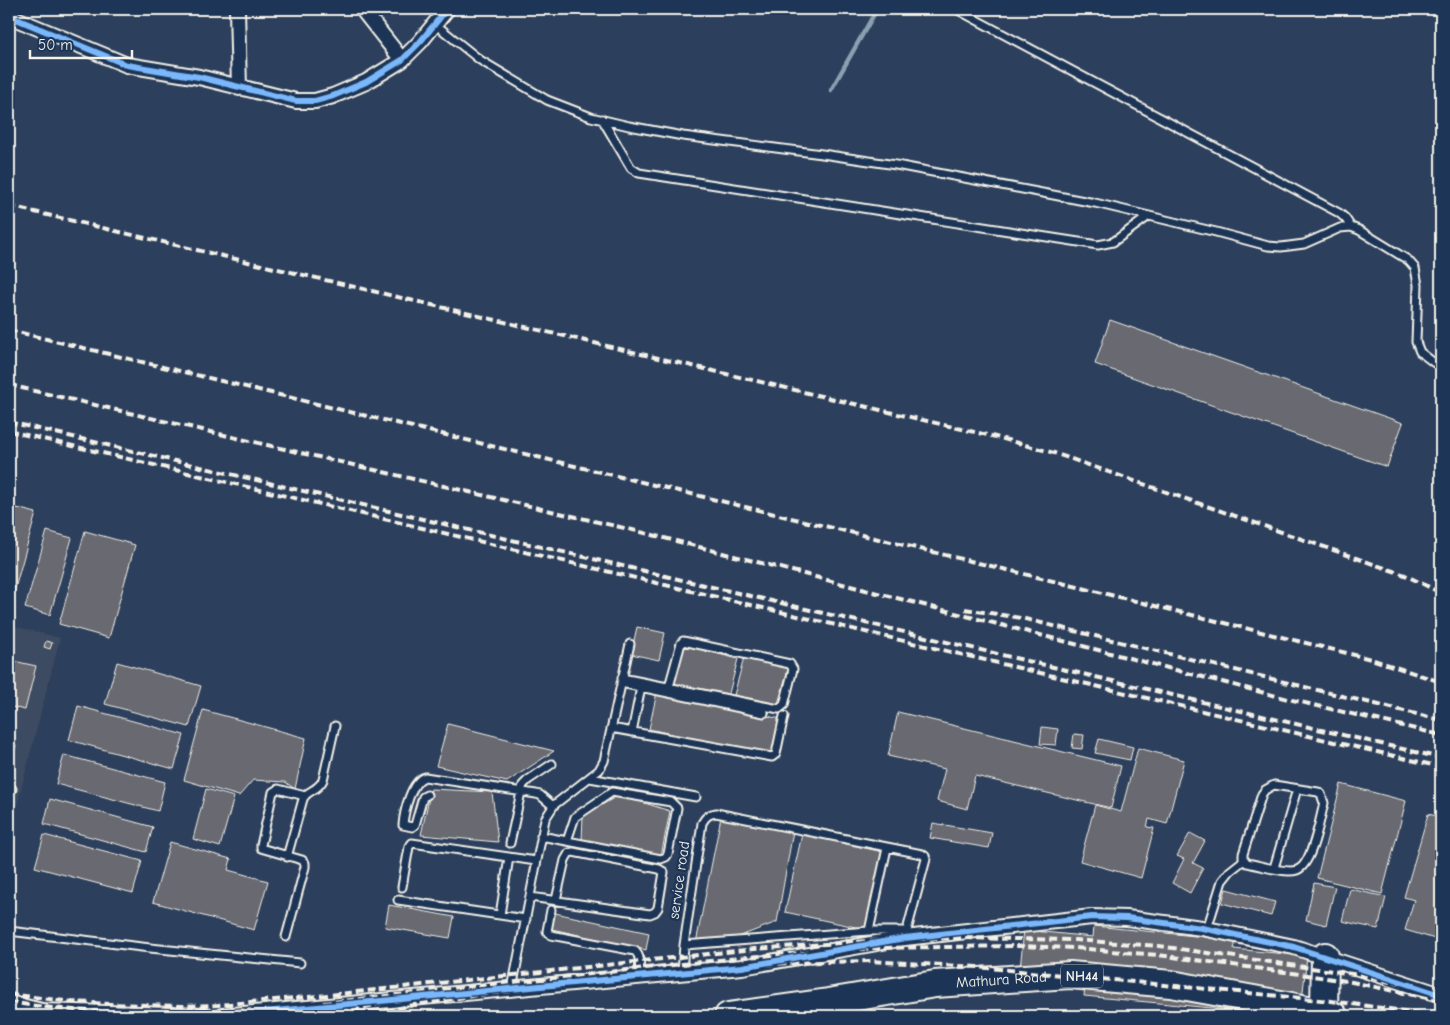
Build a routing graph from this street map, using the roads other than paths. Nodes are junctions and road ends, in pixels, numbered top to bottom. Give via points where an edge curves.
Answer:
1 (237, 9) edge
2 (362, 9) edge
3 (447, 9) edge
4 (956, 9) edge
5 (9, 16) edge
6 (435, 24) junction
7 (402, 60) junction
8 (239, 88) junction
9 (602, 120) junction
10 (1149, 216) junction
11 (1351, 227) junction
12 (1441, 366) edge
13 (630, 644) dead end
14 (621, 681) junction
15 (669, 687) junction
16 (641, 688) junction
17 (764, 713) dead end
18 (784, 716) dead end
19 (335, 726) dead end
20 (611, 728) junction
21 (632, 732) junction
22 (552, 764) dead end
23 (590, 778) junction
24 (1297, 789) junction
25 (520, 792) junction
26 (427, 795) dead end
27 (305, 796) junction
28 (696, 797) dead end
29 (554, 806) junction
30 (541, 836) junction
31 (567, 841) junction
32 (510, 843) dead end
33 (888, 848) junction
34 (287, 857) junction
35 (509, 858) junction
36 (1244, 860) junction
37 (536, 861) junction
38 (1274, 868) junction
39 (402, 887) dead end
40 (530, 897) junction
41 (398, 900) dead end
42 (556, 900) junction
43 (551, 910) dead end
44 (500, 915) junction
45 (526, 919) junction
46 (1207, 929) junction
47 (9, 931) edge
48 (869, 931) junction
49 (906, 935) junction
50 (286, 937) dead end
51 (684, 945) junction
52 (1325, 956) junction
53 (300, 963) dead end
54 (682, 973) junction
55 (639, 977) junction
56 (512, 989) junction
57 (1441, 994) edge
58 (9, 1003) edge
59 (1329, 1014) edge
60 (206, 1016) edge
61 (222, 1016) edge
62 (728, 1016) edge

1 - 8 street
2 - 7 street
3 - 6 street
4 - 11 lane via 1339,212
5 - 8 street via 127,65 199,77
6 - 7 street
6 - 9 lane via 480,60 546,100
7 - 8 street via 366,82 315,101 296,101
9 - 10 lane via 683,136 896,166
9 - 10 lane via 631,168 639,173 1098,245 1112,242
10 - 11 lane via 1281,247 1304,244 1340,228
11 - 12 lane via 1408,260 1415,268 1418,285 1416,342 1420,352
13 - 14 lane
14 - 15 lane
14 - 16 lane
14 - 20 lane
15 - 15 lane via 779,709 784,705 793,669 790,664 685,641 681,643
16 - 17 lane
16 - 21 lane
18 - 21 lane via 776,754 772,757
19 - 27 lane via 323,780 316,790
20 - 21 lane
20 - 23 lane via 604,761
22 - 25 lane via 528,780
23 - 28 lane
23 - 29 lane
24 - 36 lane via 1274,785 1265,790 1243,854
24 - 38 lane
24 - 38 lane via 1318,792 1324,803 1310,855 1297,870
25 - 26 lane via 424,777 413,786 403,825 415,825 422,797
25 - 29 lane via 540,796
25 - 32 lane
27 - 34 lane
27 - 34 lane via 278,789 273,792 261,848
29 - 30 lane via 544,819
30 - 31 lane
30 - 37 lane
31 - 31 lane via 575,817 612,792 671,802 677,808 668,854 663,858
33 - 48 lane
33 - 49 lane, service road via 922,854 926,859
33 - 51 lane, service road via 709,814 702,823
34 - 50 lane via 302,860 306,867
35 - 37 lane
35 - 39 lane via 412,843
35 - 44 lane
36 - 38 lane
36 - 46 lane via 1222,881
37 - 40 lane
40 - 42 lane
40 - 45 lane
41 - 44 lane
42 - 42 lane via 650,914 658,908 664,872 659,868 569,853 564,860
43 - 55 lane via 547,931 551,935 637,952
44 - 45 lane
45 - 56 lane
46 - 49 street via 1127,918 1092,917
46 - 52 street
47 - 53 lane
48 - 49 lane
48 - 51 lane
49 - 54 street via 742,968
51 - 54 lane
52 - 57 street
52 - 59 highway
54 - 55 street
55 - 56 street
56 - 61 street
58 - 60 street via 42,1011
59 - 62 highway, Mathura Road / NH44 via 1171,984 1070,976 934,984

